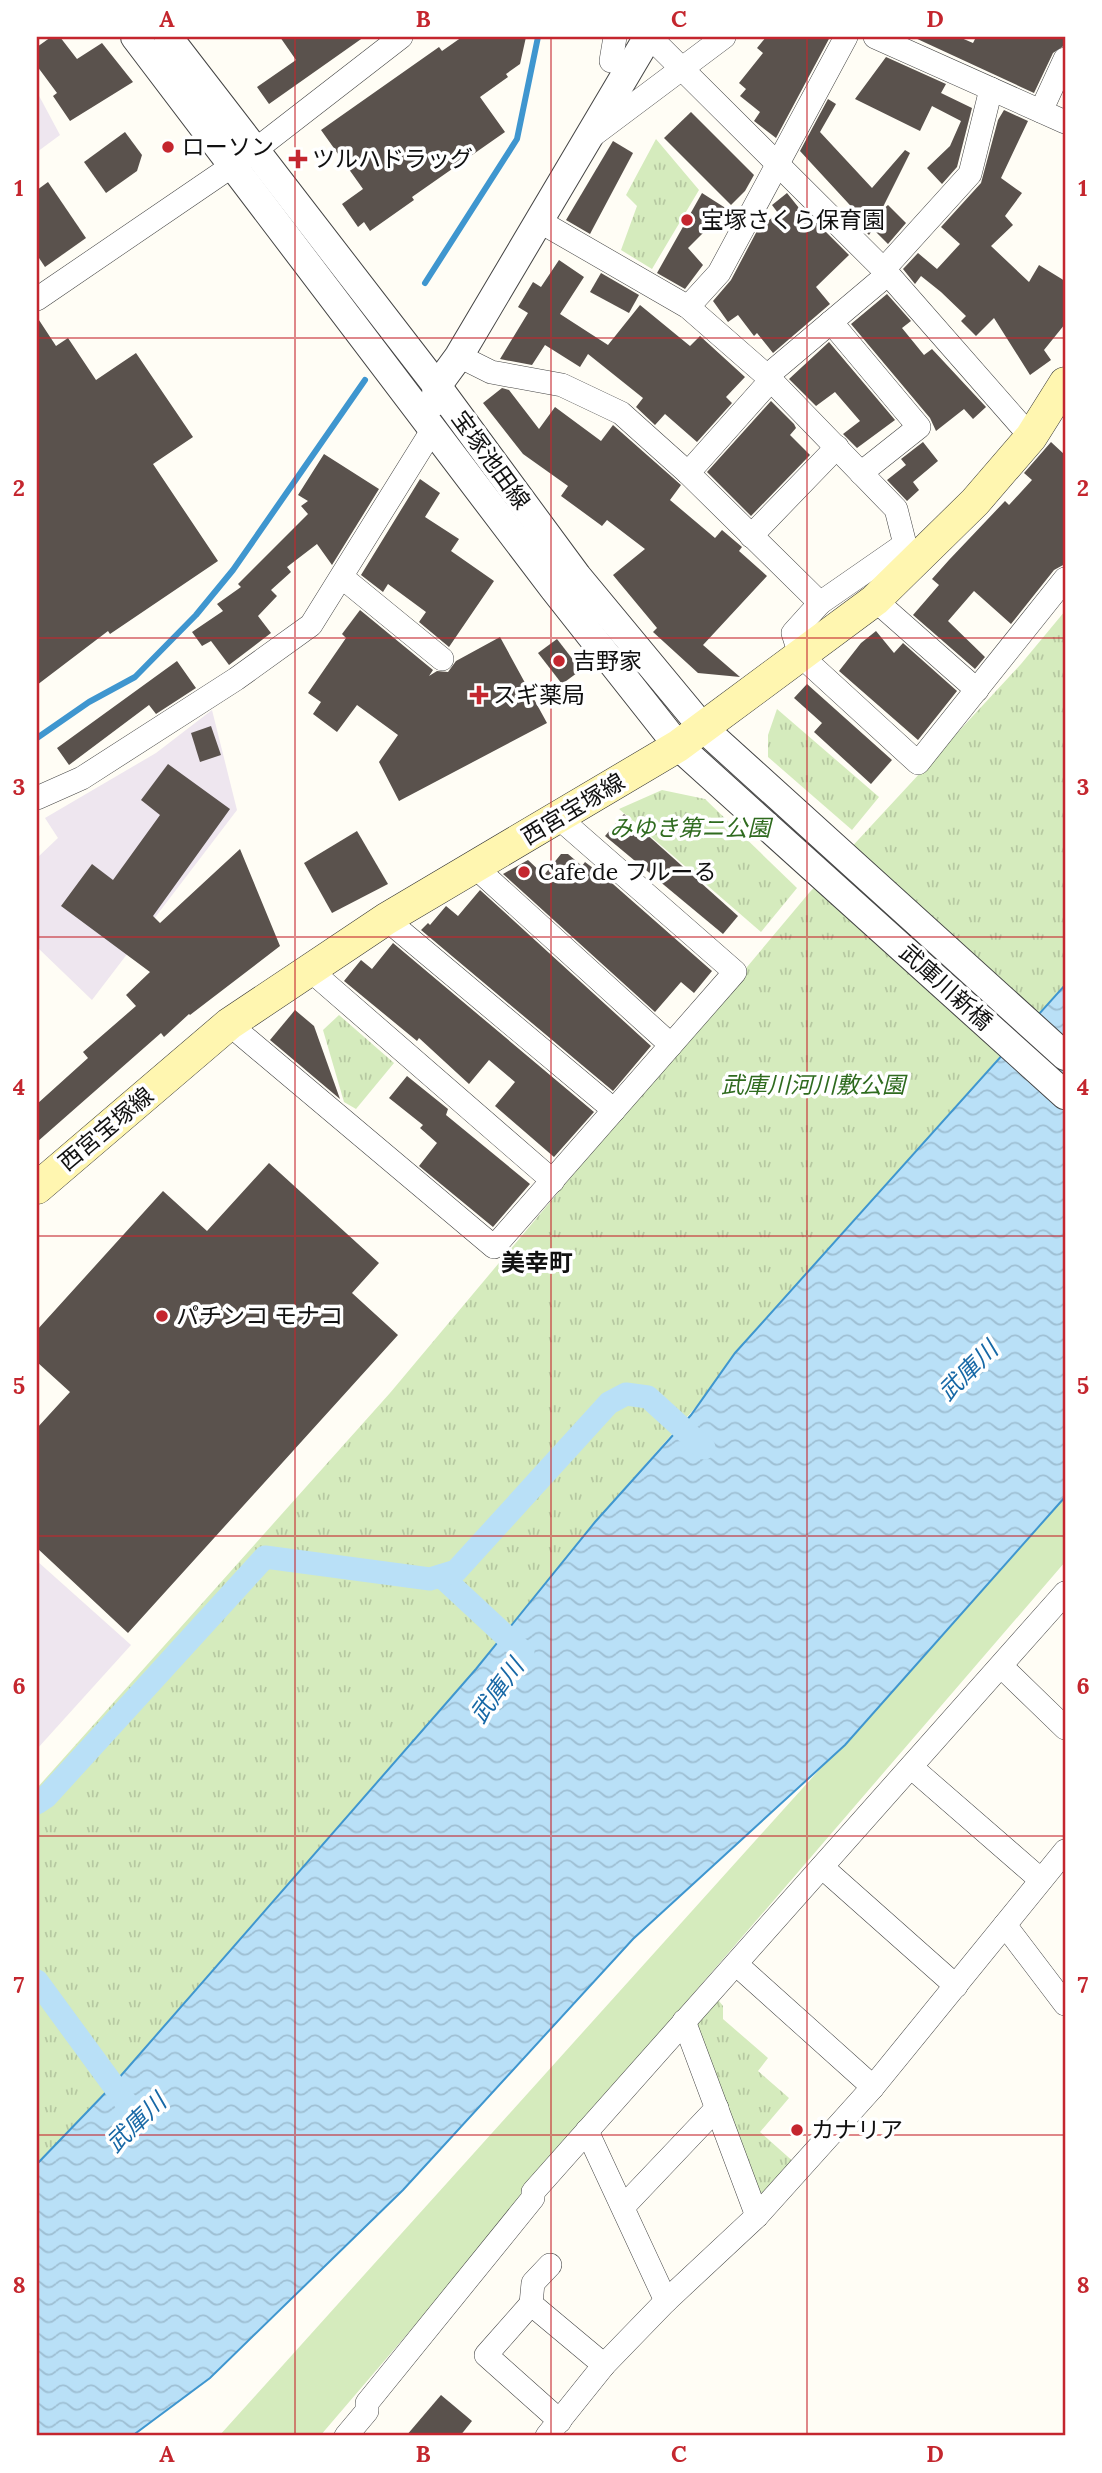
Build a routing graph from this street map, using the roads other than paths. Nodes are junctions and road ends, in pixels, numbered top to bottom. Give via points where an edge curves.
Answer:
1 (135, 37) edge
2 (168, 37) edge
3 (401, 37) edge
4 (615, 37) edge
5 (649, 37) edge
6 (724, 37) edge
7 (846, 37) edge
8 (891, 40) edge
9 (1065, 60) edge
10 (611, 61) dead end
11 (684, 70) junction
12 (991, 89) junction
13 (1041, 111) junction
14 (1065, 122) edge
15 (586, 140) junction
16 (244, 158) junction
17 (779, 165) junction
18 (539, 221) junction
19 (886, 272) junction
20 (37, 299) edge
21 (688, 307) junction
22 (831, 322) junction
23 (458, 356) junction
24 (769, 378) junction
25 (1065, 383) edge
26 (437, 386) junction
27 (433, 429) junction
28 (1031, 437) junction
29 (837, 447) junction
30 (861, 472) junction
31 (688, 473) junction
32 (751, 536) junction
33 (908, 556) junction
34 (343, 578) junction
35 (1065, 579) edge
36 (875, 600) junction
37 (820, 603) junction
38 (800, 655) junction
39 (442, 659) dead end
40 (976, 690) junction
41 (703, 728) junction
42 (678, 746) junction
43 (37, 798) edge
44 (559, 818) junction
45 (844, 857) joint
46 (474, 866) junction
47 (386, 919) junction
48 (310, 970) junction
49 (229, 1024) junction
50 (671, 1045) junction
51 (1065, 1056) edge
52 (1065, 1095) edge
53 (614, 1110) junction
54 (553, 1181) junction
55 (37, 1188) edge
56 (1065, 1593) edge
57 (1001, 1666) junction
58 (1065, 1728) edge
59 (911, 1767) junction
60 (1065, 1851) edge
61 (822, 1867) junction
62 (1041, 1880) junction
63 (1005, 1925) junction
64 (736, 1964) junction
65 (956, 1986) junction
66 (1065, 2004) edge
67 (684, 2021) junction
68 (873, 2087) junction
69 (717, 2108) junction
70 (587, 2131) junction
71 (623, 2207) junction
72 (757, 2216) junction
73 (550, 2265) dead end
74 (666, 2301) junction
75 (531, 2304) junction
76 (604, 2365) junction
77 (554, 2429) edge
78 (346, 2436) edge

1 - 16 street
2 - 16 street, 宝塚池田線
3 - 16 street
4 - 10 street
5 - 11 street
5 - 15 street
6 - 11 street
7 - 17 street
8 - 12 street
9 - 13 street
11 - 15 street
11 - 17 street
12 - 13 street
12 - 19 street via 970,174
13 - 14 street
15 - 18 street
16 - 20 street
16 - 26 street, 宝塚池田線
16 - 27 street, 武庫川新橋
17 - 19 street
17 - 21 street via 719,273
18 - 21 street
18 - 23 street
19 - 22 street
19 - 28 street
21 - 24 street
22 - 24 street
22 - 30 street via 919,427
23 - 26 street
23 - 31 street via 491,372 562,385 621,413
24 - 29 street
24 - 31 street
25 - 28 main road, 西宮宝塚線
26 - 27 street
26 - 41 street, 宝塚池田線 via 577,576
27 - 34 street
27 - 42 street, 武庫川新橋
28 - 33 main road, 西宮宝塚線
29 - 30 street
29 - 32 street
30 - 33 street via 896,509
31 - 32 street
32 - 37 street
33 - 36 main road, 西宮宝塚線
33 - 37 street
34 - 39 street
34 - 43 street via 311,625 82,778
35 - 40 street
36 - 38 main road, 西宮宝塚線
36 - 40 street
37 - 38 street via 793,633
38 - 40 street via 918,763
38 - 41 main road, 西宮宝塚線
41 - 42 main road, 西宮宝塚線
41 - 45 street, 宝塚池田線
42 - 44 main road, 西宮宝塚線
42 - 52 street, 武庫川新橋
44 - 46 main road, 西宮宝塚線
44 - 50 street via 735,972
45 - 51 street, 武庫川新橋
46 - 47 main road, 西宮宝塚線
46 - 50 street
47 - 48 main road, 西宮宝塚線
47 - 53 street
48 - 49 main road, 西宮宝塚線
48 - 54 street
49 - 54 street via 494,1247
49 - 55 main road, 西宮宝塚線
50 - 53 street
53 - 54 street
56 - 57 street
57 - 58 street
57 - 59 street
59 - 61 street
59 - 62 street
60 - 62 street
61 - 64 street
61 - 65 street
62 - 63 street
63 - 65 street
63 - 66 street
64 - 67 street
64 - 68 street
65 - 68 street
67 - 69 street
67 - 70 street
68 - 72 street
69 - 71 street via 683,2131
69 - 72 street
70 - 71 street
70 - 78 street via 533,2192 533,2199 367,2403 367,2411
71 - 74 street
72 - 74 street
73 - 75 street via 534,2283
74 - 76 street
75 - 76 street
75 - 77 street via 486,2355
76 - 77 street

